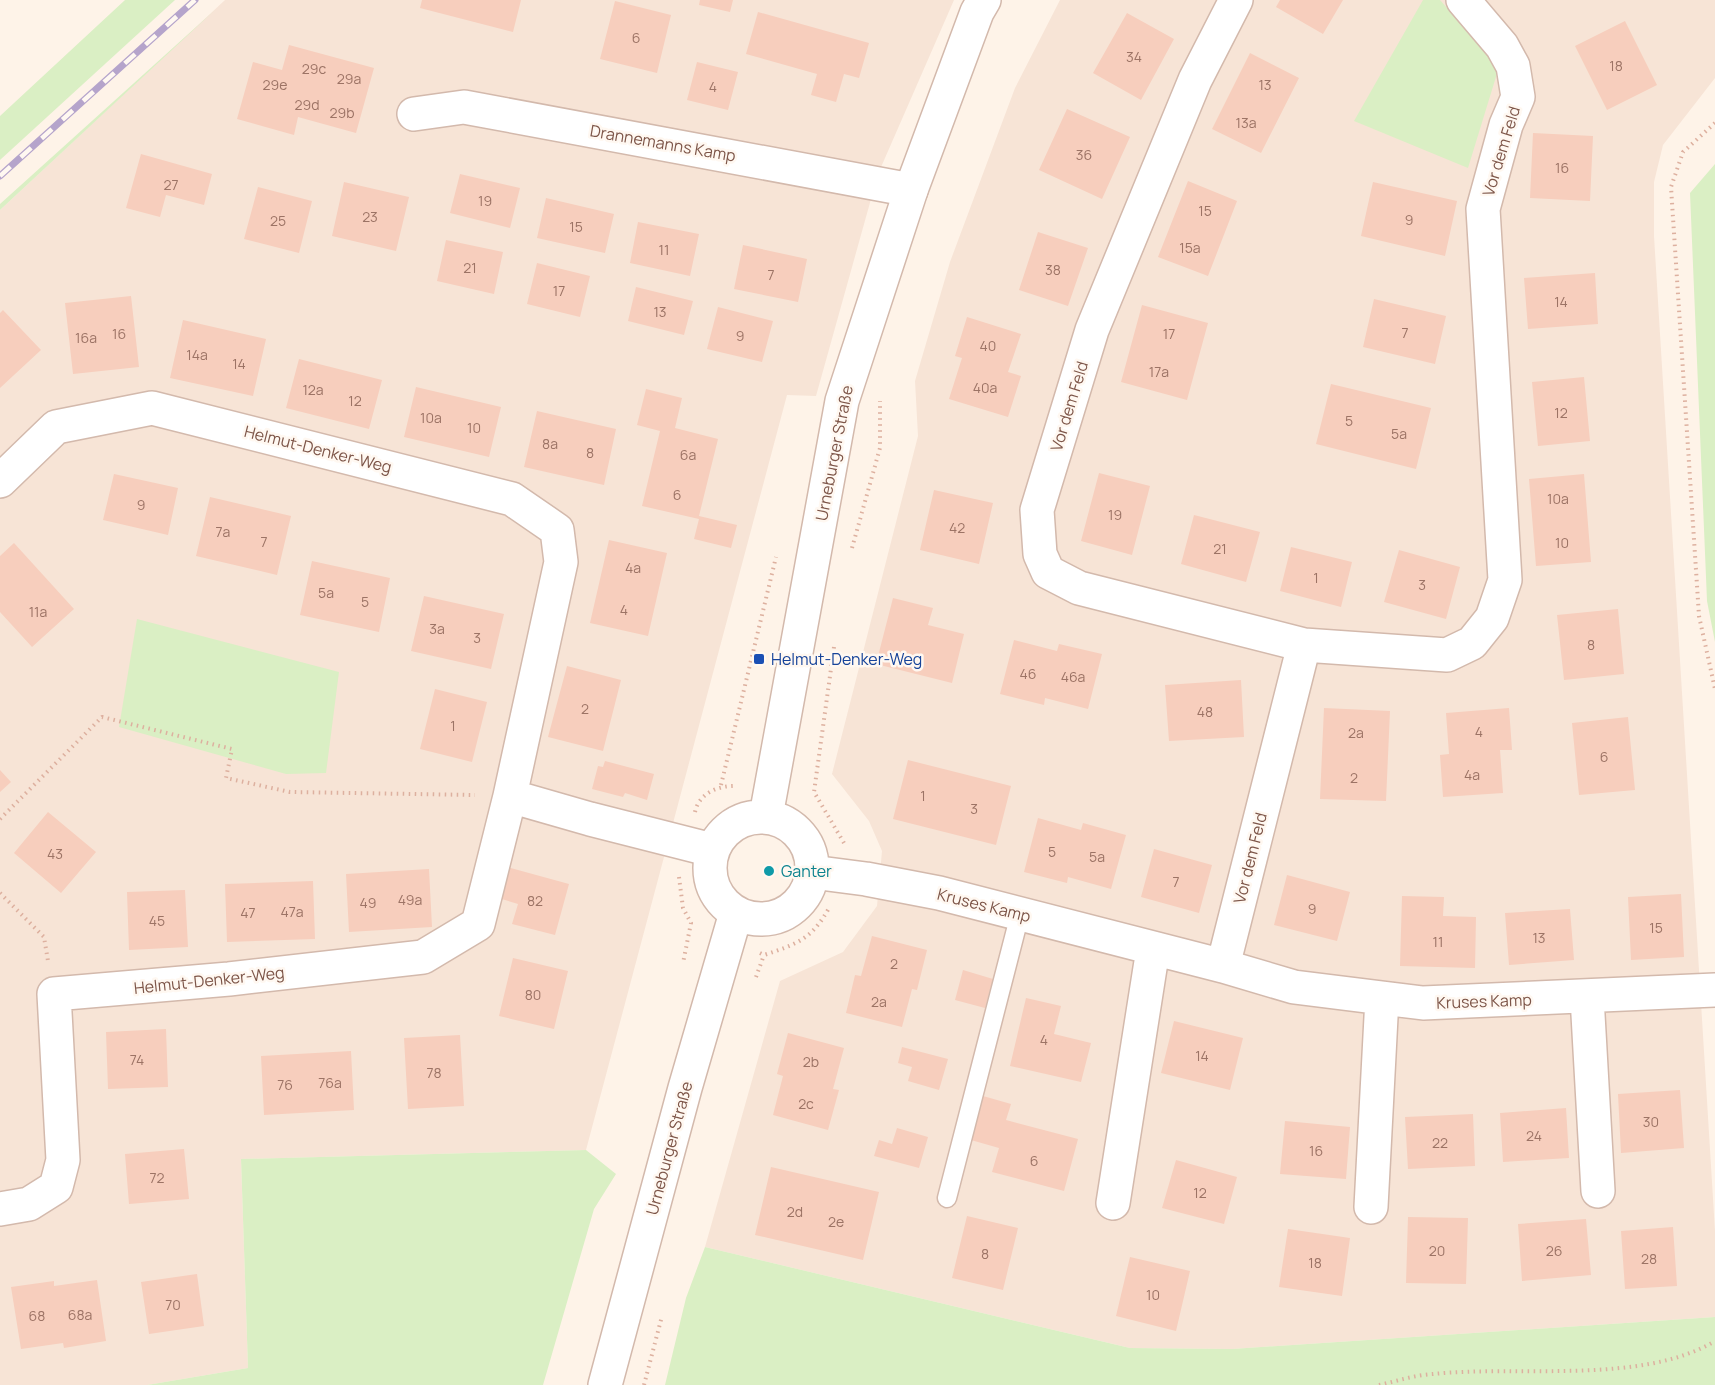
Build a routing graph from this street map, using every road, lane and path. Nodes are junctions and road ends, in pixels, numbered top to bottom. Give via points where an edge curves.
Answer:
1 (984, 0) edge
2 (1236, 0) edge
3 (1463, 0) edge
4 (414, 114) dead end
5 (1715, 123) edge
6 (911, 190) junction
7 (880, 395) dead end
8 (0, 482) edge
9 (850, 557) dead end
10 (836, 638) dead end
11 (1304, 645) junction
12 (1715, 689) edge
13 (814, 792) dead end
14 (510, 796) junction
15 (766, 816) junction
16 (0, 819) edge
17 (712, 850) junction
18 (812, 872) junction
19 (0, 892) edge
20 (736, 913) junction
21 (1020, 914) junction
22 (1153, 949) junction
23 (1223, 966) junction
24 (1715, 990) edge
25 (54, 994) junction
26 (1587, 997) junction
27 (1382, 998) junction
28 (1598, 1191) dead end
29 (947, 1198) dead end
30 (1113, 1203) dead end
31 (1371, 1207) dead end
32 (0, 1209) edge
33 (1715, 1341) edge
34 (605, 1385) edge
35 (1379, 1385) edge

1 - 6 street, Urneburger Straße
2 - 11 street, Vor dem Feld via 1195,80 1092,330 1037,510 1040,554 1048,572 1079,588
3 - 11 street, Vor dem Feld via 1502,46 1513,66 1518,97 1506,125 1483,209 1505,580 1492,618 1472,643 1447,655
4 - 6 street, Drannemanns Kamp via 464,107
5 - 12 path via 1683,152 1671,187 1699,616
6 - 15 street, Urneburger Straße via 842,401
7 - 9 path via 880,448
8 - 14 street, Helmut-Denker-Weg via 56,428 152,408 512,499 557,530 561,562
10 - 13 path
11 - 23 street, Vor dem Feld
14 - 16 path via 290,792 226,778 232,749 102,717
14 - 17 street
14 - 25 street, Helmut-Denker-Weg via 478,924 423,957
15 - 17 street via 730,826
15 - 18 street via 799,833 811,856
17 - 20 street via 711,882 724,904
18 - 20 street via 801,900 780,915 759,919
18 - 21 street, Kruses Kamp via 939,893
19 - 25 path via 44,937
20 - 34 street, Urneburger Straße
21 - 22 street, Kruses Kamp
21 - 29 lane
22 - 23 street, Kruses Kamp
22 - 30 street
23 - 27 street, Kruses Kamp via 1294,987
24 - 26 street, Kruses Kamp
25 - 32 street via 63,1160 56,1187 29,1204
26 - 27 street, Kruses Kamp via 1423,1003
26 - 28 street
27 - 31 street
33 - 35 path via 1664,1364 1630,1371 1432,1374

